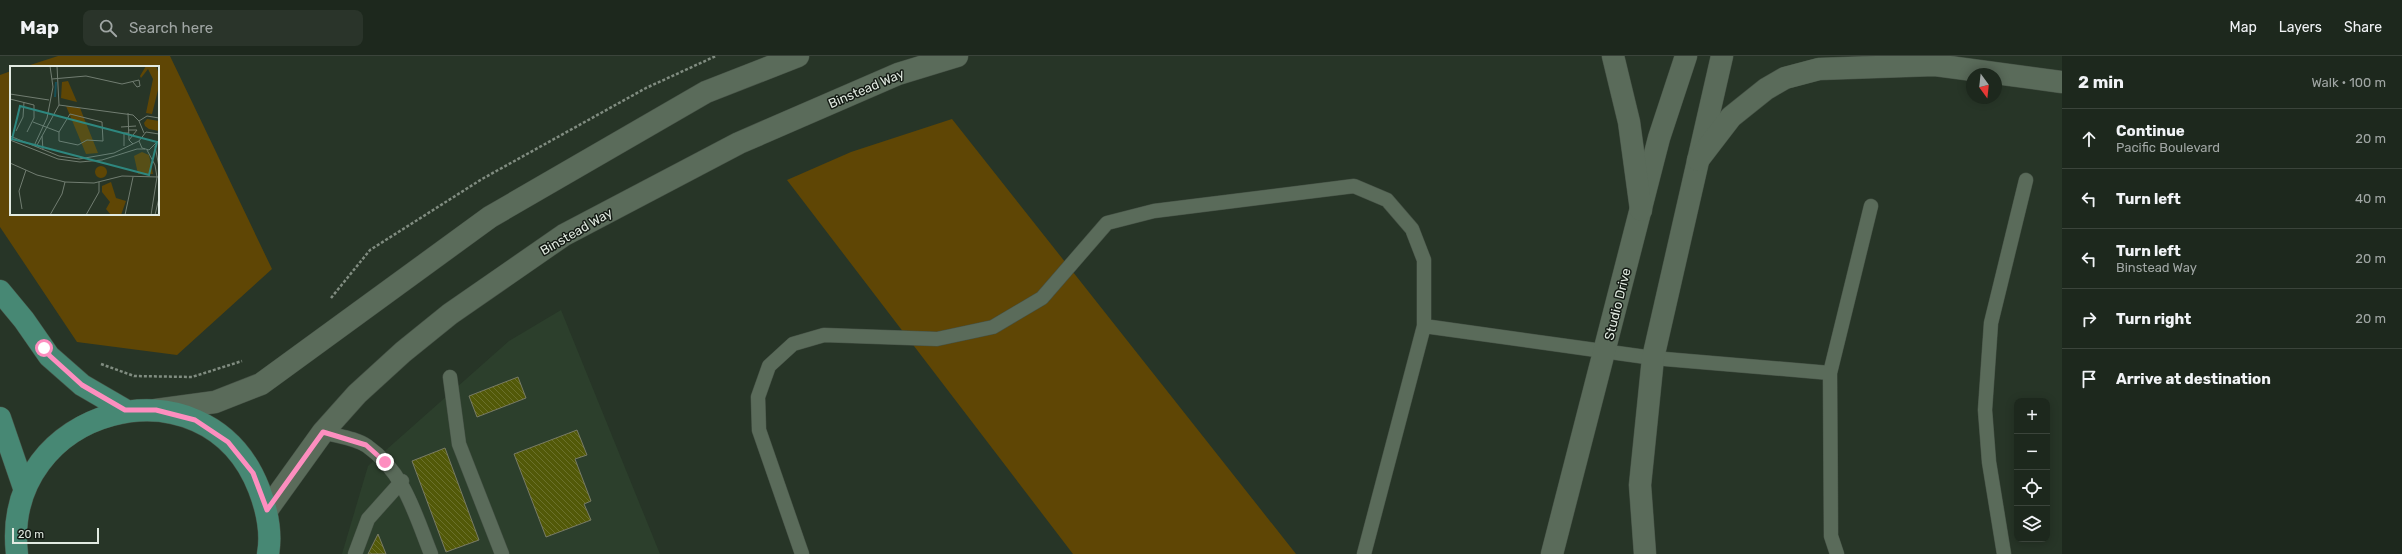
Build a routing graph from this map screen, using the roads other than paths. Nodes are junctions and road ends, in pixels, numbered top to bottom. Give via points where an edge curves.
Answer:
1 (798, 56) edge
2 (957, 56) edge
3 (1613, 56) edge
4 (1686, 56) edge
5 (1722, 56) edge
6 (1877, 56) edge
7 (1934, 65) junction
8 (2062, 82) edge
9 (1698, 160) junction
10 (2026, 180) dead end
11 (1871, 206) dead end
12 (1641, 210) junction
13 (0, 291) edge
14 (1424, 326) junction
15 (1605, 351) junction
16 (1653, 358) junction
17 (1830, 373) junction
18 (450, 377) dead end
19 (125, 410) junction
20 (156, 410) junction
21 (0, 418) edge
22 (323, 432) junction
23 (402, 481) junction
24 (24, 488) junction
25 (267, 510) junction
26 (12, 548) edge
27 (268, 554) edge
28 (355, 554) edge
29 (431, 554) edge
30 (502, 554) edge
31 (802, 554) edge
32 (1364, 554) edge
33 (1552, 554) edge
34 (1645, 554) edge
35 (1836, 554) edge
36 (2004, 554) edge

1 - 20 main road via 706,92 490,217 261,384 215,402
2 - 22 main road, Binstead Way via 898,74 739,143 564,235 450,314 403,352 356,394
3 - 12 main road via 1629,122
4 - 12 main road, Studio Drive via 1659,138
5 - 9 main road
6 - 7 main road
7 - 8 main road
7 - 9 main road via 1819,69 1785,78 1766,89 1731,117
9 - 16 main road
10 - 36 lane via 1991,323 1985,410
11 - 17 lane
12 - 15 main road, Studio Drive
13 - 19 main road via 50,356 82,385
14 - 15 lane
14 - 31 lane via 1424,260 1412,229 1387,200 1354,186 1154,211 1107,223 1042,298 993,327 937,339 824,335 793,344 769,366 758,397 759,430
14 - 32 lane
15 - 16 lane
15 - 33 main road, Studio Drive
16 - 17 lane
16 - 34 main road via 1640,485
17 - 35 lane via 1831,536
18 - 30 lane via 459,444
19 - 20 main road
19 - 24 main road via 93,419 64,436 40,460
20 - 25 main road via 195,420 228,442 253,473
21 - 24 main road
22 - 23 lane via 366,445
22 - 25 main road, Binstead Way
23 - 28 lane via 368,519
23 - 29 lane
24 - 26 main road via 16,512
25 - 27 main road via 270,544

